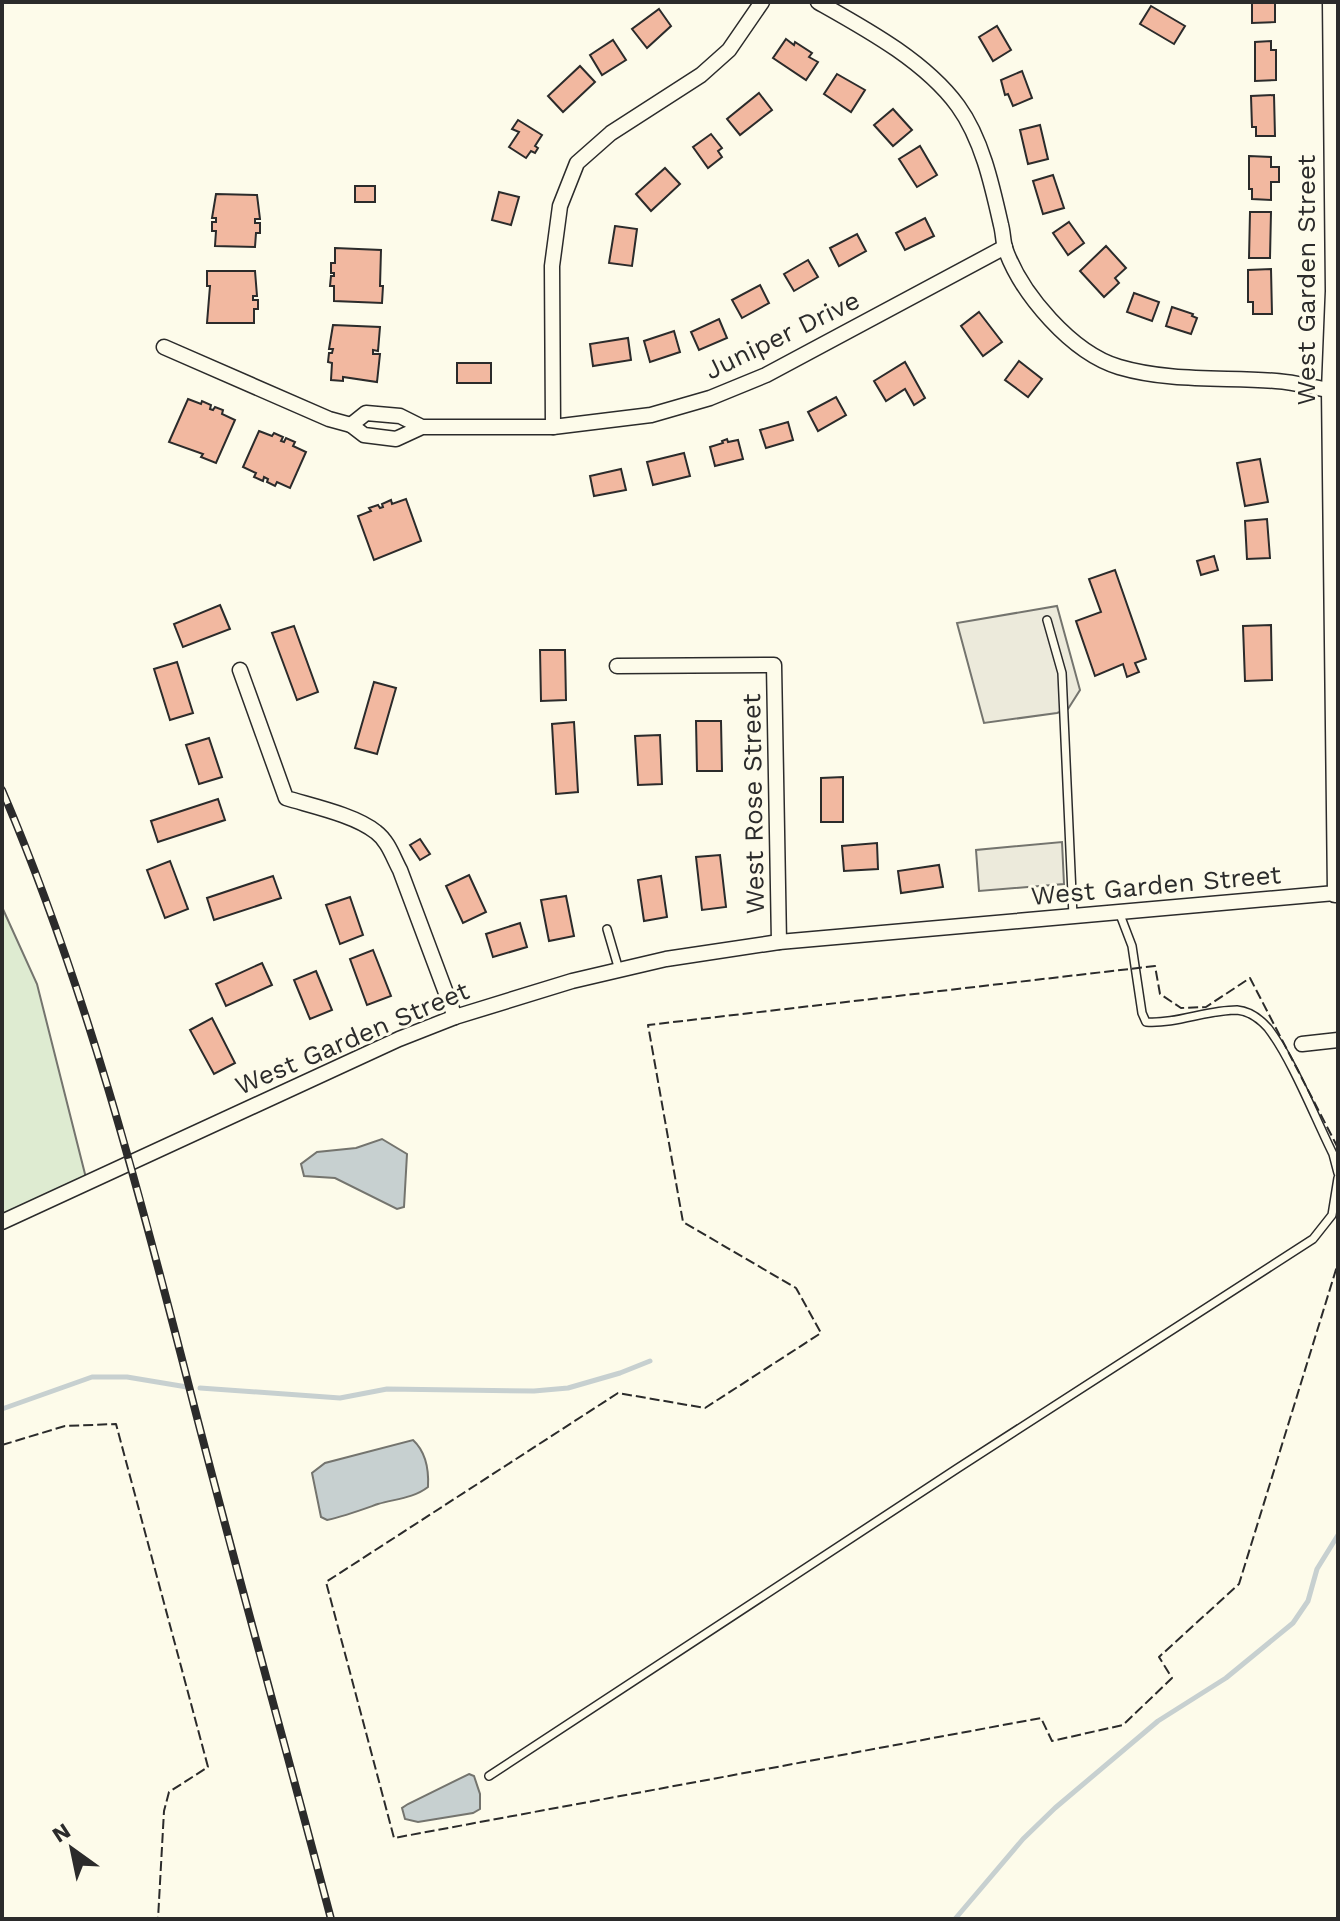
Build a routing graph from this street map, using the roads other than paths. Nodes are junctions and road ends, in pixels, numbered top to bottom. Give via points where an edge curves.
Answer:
1 (762, 2) edge
2 (818, 2) edge
3 (1330, 2) edge
4 (1005, 247) junction
5 (1335, 291) edge
6 (164, 347) dead end
7 (1329, 390) junction
8 (351, 425) junction
9 (422, 427) junction
10 (553, 427) junction
11 (1047, 620) dead end
12 (617, 666) dead end
13 (240, 670) dead end
14 (1337, 893) edge
15 (1119, 912) junction
16 (1073, 916) junction
17 (607, 929) dead end
18 (779, 942) junction
19 (619, 970) junction
20 (455, 1017) junction
21 (1338, 1040) edge
22 (1302, 1044) dead end
23 (1338, 1176) edge
24 (2, 1222) edge
25 (489, 1776) dead end

1 - 10 street via 729,50 701,75 611,133 577,163 560,206 552,266
2 - 4 street via 873,33 943,87 959,106 982,154
3 - 5 street, West Garden Street
4 - 7 street via 1057,327 1098,358 1179,377 1279,381
4 - 10 street, Juniper Drive via 766,375 710,398 651,415
5 - 7 street, West Garden Street
6 - 8 street, Juniper Drive
7 - 14 street, West Garden Street
8 - 9 street, Juniper Drive via 364,435 396,439
8 - 9 street, Juniper Drive via 366,413 400,416
9 - 10 street, Juniper Drive
11 - 16 lane via 1062,673
12 - 18 street, West Rose Street via 774,665
13 - 20 street via 286,798 363,825 388,847
14 - 15 street, West Garden Street
15 - 16 street, West Garden Street
15 - 23 lane via 1132,946 1146,1022 1165,1024 1225,1011 1252,1014 1280,1047 1333,1154
16 - 18 street, West Garden Street
17 - 19 lane
18 - 19 street, West Garden Street
19 - 20 street, West Garden Street
20 - 24 street, West Garden Street
21 - 22 street
23 - 25 lane via 1332,1215 1313,1239

